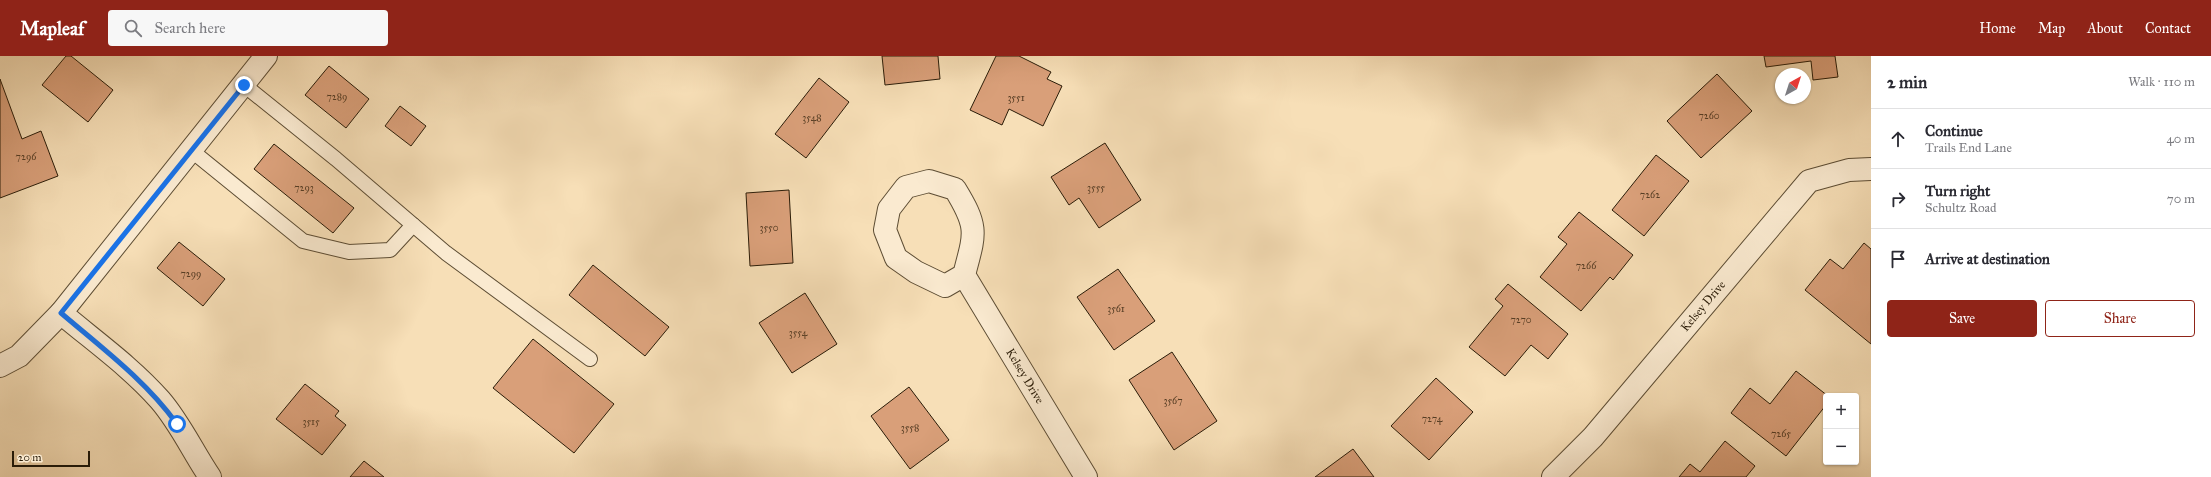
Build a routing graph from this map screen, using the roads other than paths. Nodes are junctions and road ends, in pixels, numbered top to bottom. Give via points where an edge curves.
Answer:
1 (266, 56) edge
2 (244, 85) junction
3 (192, 151) junction
4 (1871, 169) edge
5 (413, 225) junction
6 (964, 275) junction
7 (61, 313) junction
8 (590, 359) dead end
9 (0, 366) edge
10 (210, 477) edge
11 (1086, 477) edge
12 (1553, 477) edge

1 - 2 street
2 - 3 street
2 - 5 lane
3 - 5 lane via 303,241 349,252 390,250
3 - 7 street
4 - 12 street, Kelsey Drive via 1849,170 1809,181 1598,430
5 - 8 lane via 446,253
6 - 6 street via 974,231 970,212 955,189 928,181 906,187 889,209 885,230 896,258 916,272 945,286
6 - 11 street, Kelsey Drive
7 - 9 street via 19,356
7 - 10 street via 135,375 160,401

